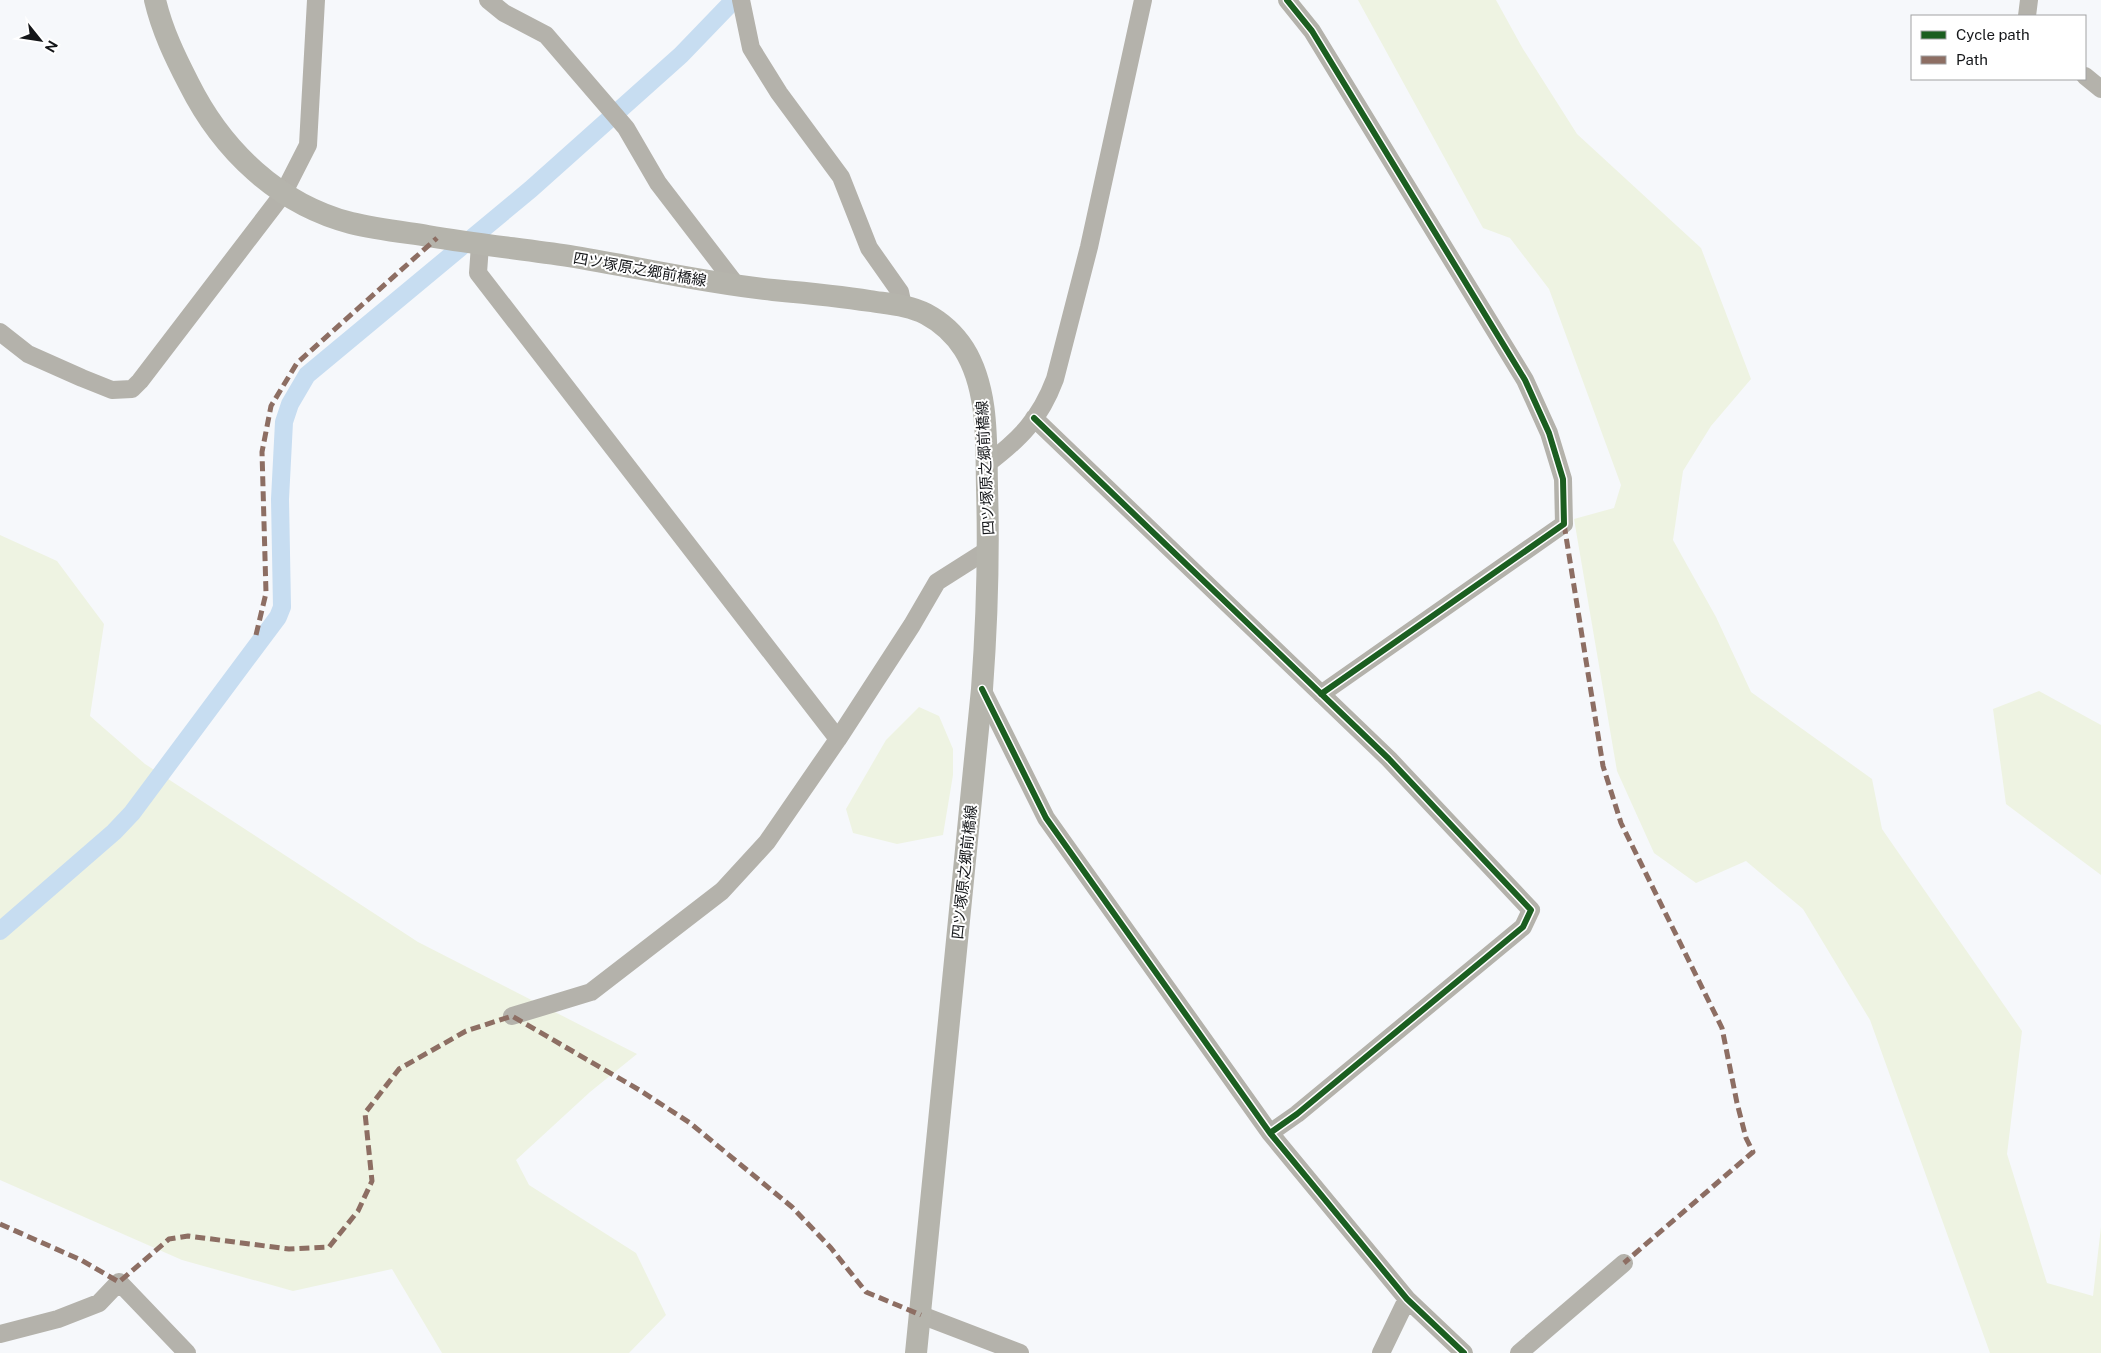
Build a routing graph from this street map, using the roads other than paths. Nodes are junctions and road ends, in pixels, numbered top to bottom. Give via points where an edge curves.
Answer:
1 (155, 0) edge
2 (316, 0) edge
3 (488, 0) edge
4 (1143, 0) edge
5 (1287, 0) edge
6 (2029, 0) edge
7 (745, 4) edge
8 (2027, 15) edge
9 (2086, 77) edge
10 (2101, 89) edge
11 (283, 194) junction
12 (468, 243) junction
13 (737, 286) junction
14 (903, 306) junction
15 (0, 332) edge
16 (1034, 418) junction
17 (987, 464) junction
18 (989, 549) junction
19 (982, 689) junction
20 (1321, 694) junction
21 (838, 739) junction
22 (512, 1016) dead end
23 (1270, 1133) junction
24 (1624, 1263) dead end
25 (1407, 1299) junction
26 (921, 1315) junction
27 (0, 1334) edge
28 (187, 1353) edge
29 (916, 1353) edge
30 (1020, 1353) edge
31 (1381, 1353) edge
32 (1464, 1353) edge
33 (1519, 1353) edge

1 - 11 main road, 四ツ塚原之郷前橋線 via 169,42 202,108 239,157
2 - 11 street via 308,145
3 - 13 street via 553,42 626,128 658,184
4 - 16 street via 1068,327 1048,398
5 - 20 street via 1312,31 1525,380 1549,433 1563,479 1564,524
6 - 8 street
7 - 14 street via 751,48 779,93 841,177 869,248 900,292
9 - 10 street
11 - 12 main road, 四ツ塚原之郷前橋線 via 350,222
11 - 15 street via 132,389 112,390 82,378 28,354
12 - 13 main road, 四ツ塚原之郷前橋線 via 568,256
12 - 21 street via 478,273
13 - 14 main road, 四ツ塚原之郷前橋線
14 - 17 main road, 四ツ塚原之郷前橋線 via 926,314 950,330 965,350 980,384
16 - 17 street via 1015,443
16 - 20 street
17 - 18 main road, 四ツ塚原之郷前橋線
18 - 19 main road, 四ツ塚原之郷前橋線
18 - 21 street via 937,582
19 - 23 street via 1046,818
19 - 26 main road, 四ツ塚原之郷前橋線
20 - 23 street via 1389,759 1531,910 1523,927
21 - 22 street via 767,842 722,891 591,992
23 - 25 street
24 - 33 street
25 - 31 street
25 - 32 street
26 - 29 main road, 四ツ塚原之郷前橋線
26 - 30 street
27 - 28 street via 58,1319 100,1303 119,1282

